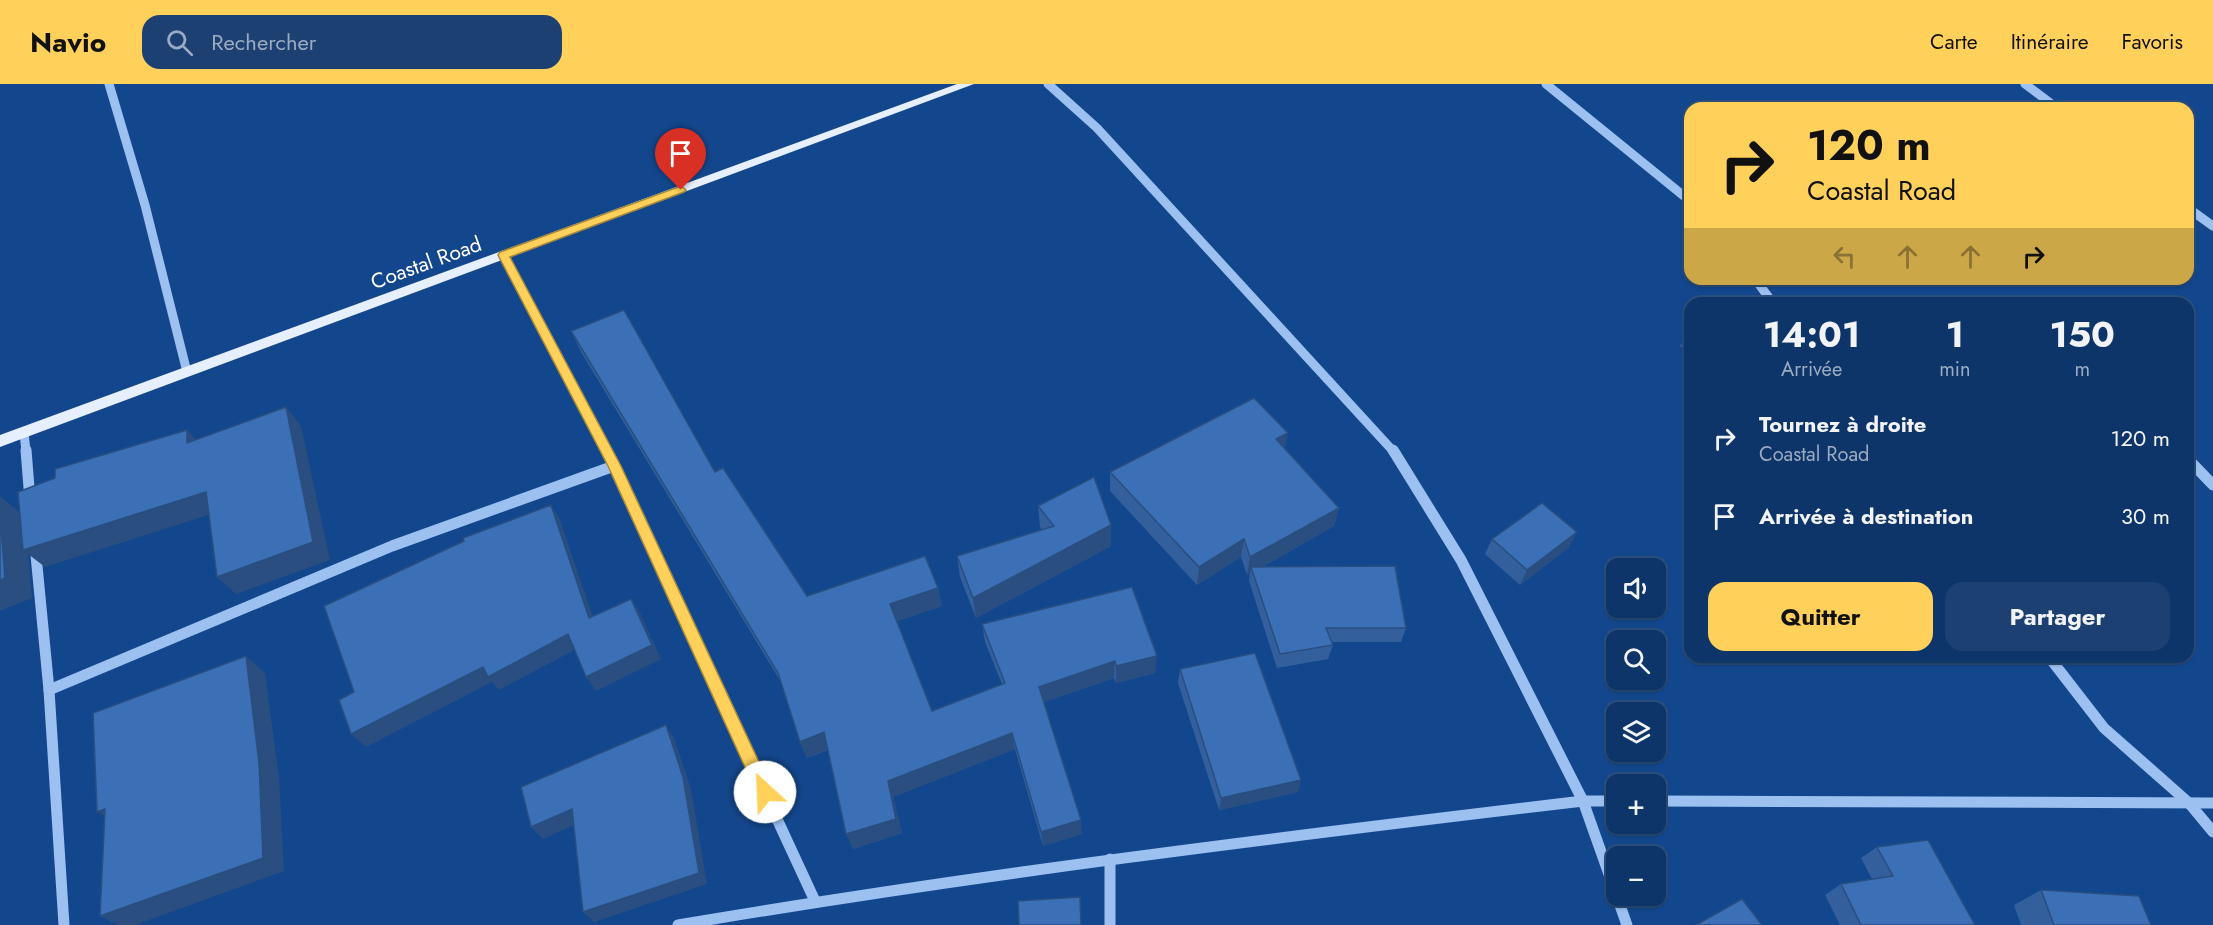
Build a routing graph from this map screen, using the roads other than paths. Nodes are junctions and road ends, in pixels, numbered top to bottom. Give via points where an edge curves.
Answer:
1 (109, 84) edge
2 (968, 84) edge
3 (1048, 84) edge
4 (1546, 84) edge
5 (2025, 84) edge
6 (2049, 102) edge
7 (1684, 196) edge
8 (2194, 212) edge
9 (2213, 226) edge
10 (504, 255) junction
11 (187, 372) junction
12 (24, 432) junction
13 (0, 441) edge
14 (2194, 465) edge
15 (614, 466) junction
16 (2213, 485) edge
17 (32, 514) edge
18 (34, 538) edge
19 (2054, 663) edge
20 (49, 690) junction
21 (1583, 801) junction
22 (1606, 801) edge
23 (1666, 801) edge
24 (2213, 803) edge
25 (2189, 804) junction
26 (2213, 832) edge
27 (1110, 859) junction
28 (814, 901) junction
29 (64, 925) edge
30 (678, 925) edge
31 (1110, 925) edge
32 (1627, 925) edge

1 - 11 street via 145,205
2 - 10 main road, Coastal Road
3 - 21 street via 1097,128 1396,454 1461,560
4 - 7 street
5 - 6 street
8 - 9 street
10 - 11 main road, Coastal Road
10 - 15 street
11 - 12 main road, Coastal Road
12 - 13 main road, Coastal Road
12 - 17 street
14 - 16 street
15 - 20 street via 392,546
15 - 28 street
18 - 20 street
19 - 25 street via 2104,728
20 - 29 street
21 - 22 street
21 - 27 street
21 - 32 street
23 - 25 street
24 - 25 street
25 - 26 street
27 - 28 street
27 - 31 street
28 - 30 street

